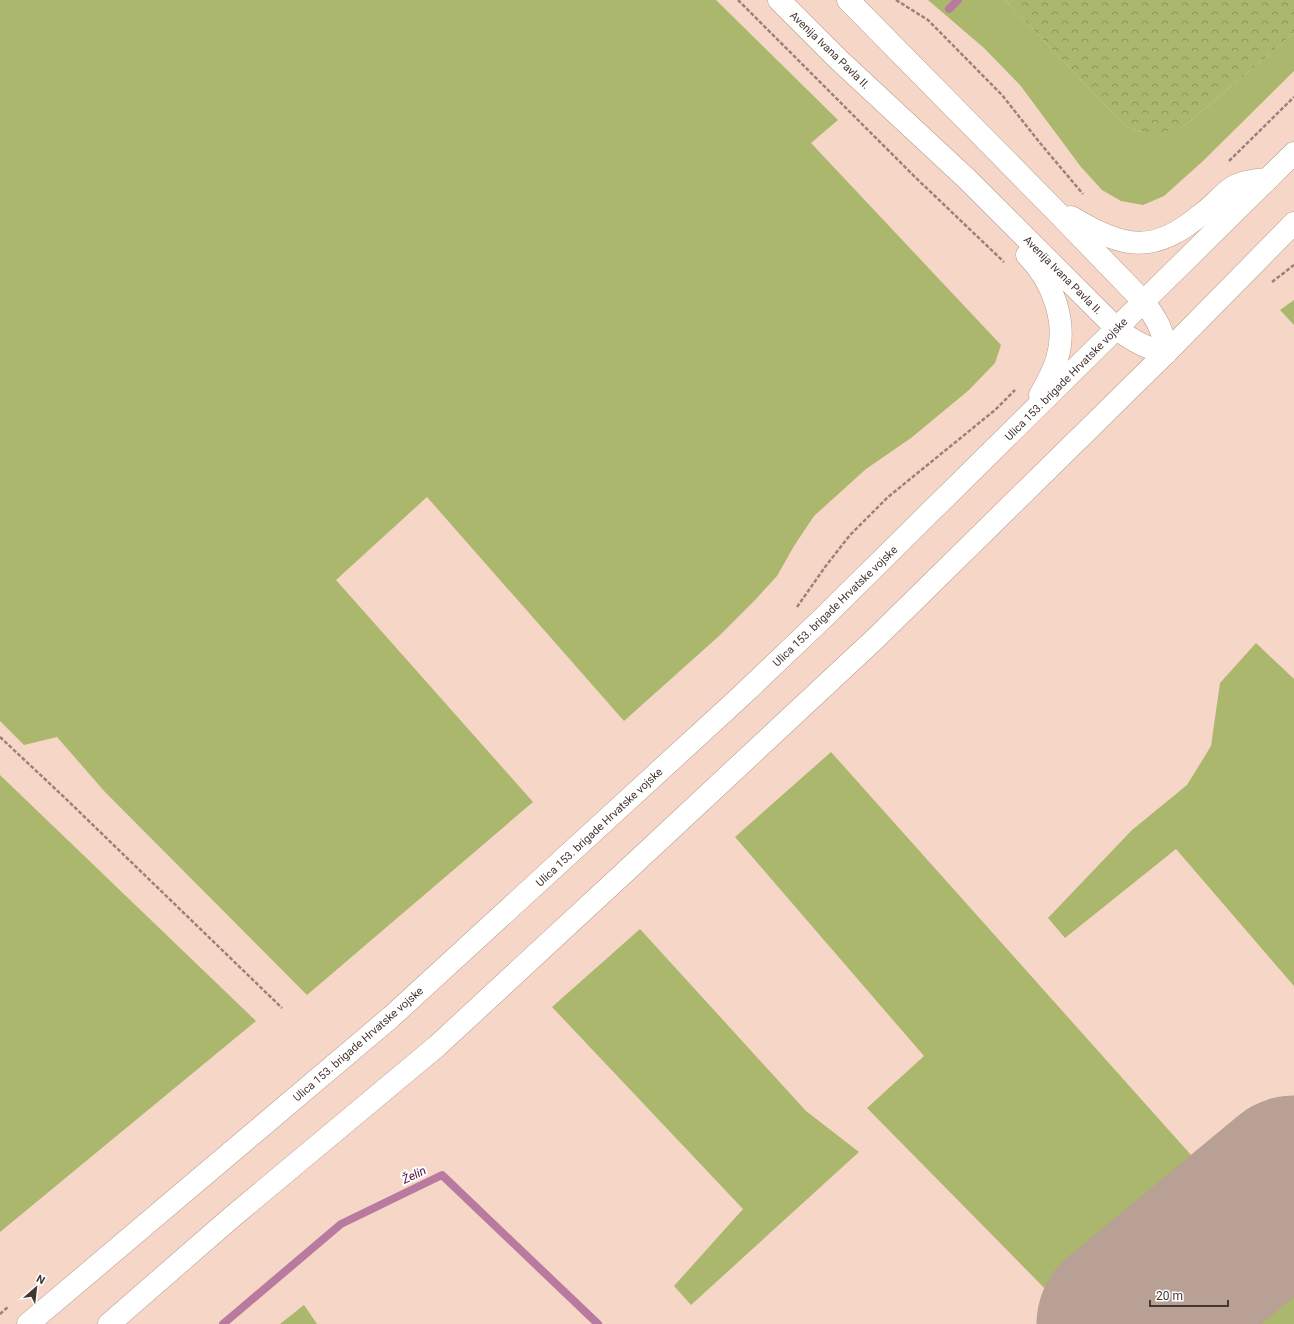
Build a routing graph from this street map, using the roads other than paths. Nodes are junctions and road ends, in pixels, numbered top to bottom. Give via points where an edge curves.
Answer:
1 (779, 0) edge
2 (848, 0) edge
3 (1294, 153) edge
4 (1268, 178) junction
5 (967, 179) junction
6 (1051, 206) junction
7 (1294, 223) edge
8 (1144, 302) junction
9 (1116, 329) junction
10 (1166, 353) junction
11 (1028, 416) junction
12 (28, 1324) edge
13 (109, 1324) edge

1 - 5 main road, Avenija Ivana Pavla II. via 839,60
2 - 6 main road
3 - 4 main road, Ulica 153. brigade Hrvatske vojske
4 - 6 main road via 1233,187 1174,235 1141,244 1114,240
4 - 8 main road, Ulica 153. brigade Hrvatske vojske
5 - 9 main road, Avenija Ivana Pavla II.
5 - 11 main road via 994,220 1041,272 1054,299 1060,320 1058,358 1052,375
6 - 8 main road
7 - 10 main road
8 - 9 main road, Ulica 153. brigade Hrvatske vojske
8 - 10 main road via 1162,330
9 - 10 main road, Avenija Ivana Pavla II. via 1140,345
9 - 11 main road, Ulica 153. brigade Hrvatske vojske
10 - 13 main road via 876,638 443,1041 238,1212
11 - 12 main road, Ulica 153. brigade Hrvatske vojske via 756,682 414,996

